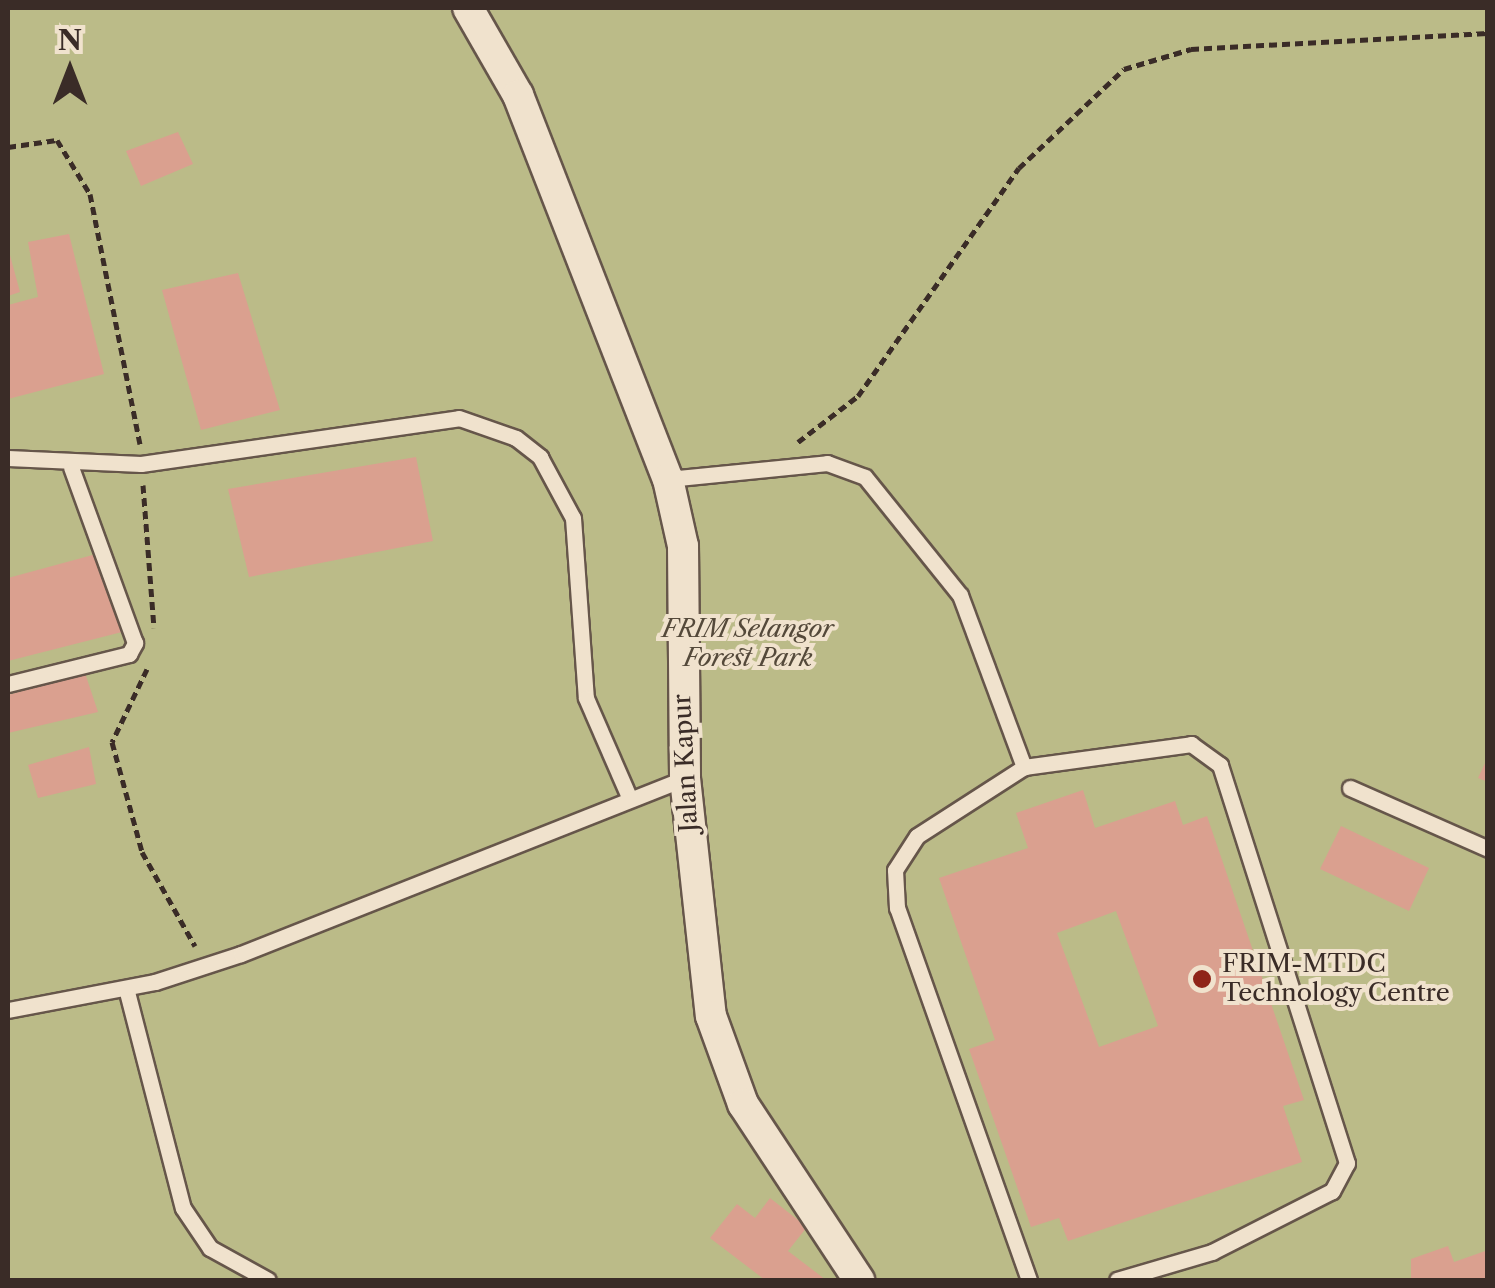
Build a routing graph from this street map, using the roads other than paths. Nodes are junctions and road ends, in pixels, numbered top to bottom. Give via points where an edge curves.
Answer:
1 (468, 8) edge
2 (8, 458) edge
3 (71, 467) junction
4 (668, 479) junction
5 (8, 684) edge
6 (1024, 767) junction
7 (686, 778) junction
8 (1350, 788) dead end
9 (630, 799) junction
10 (1488, 849) edge
11 (126, 988) junction
12 (8, 1010) edge
13 (268, 1280) edge
14 (859, 1280) edge
15 (1029, 1280) edge
16 (1117, 1280) edge

1 - 4 street, Jalan Kapur via 518,95
2 - 3 lane
3 - 5 lane via 135,643 129,654
3 - 9 lane via 141,464 411,421 459,418 516,438 540,457 573,518 586,698
4 - 6 lane via 852,470 915,530 960,595
4 - 7 street, Jalan Kapur via 684,546
6 - 15 lane via 904,848 894,894
6 - 16 lane via 1178,744 1210,754 1347,1154 1332,1192 1212,1252
7 - 9 lane
7 - 14 street, Jalan Kapur via 702,966 725,1062 779,1165
8 - 10 lane
9 - 11 lane via 206,966
11 - 12 lane
11 - 13 lane via 182,1208 210,1248

